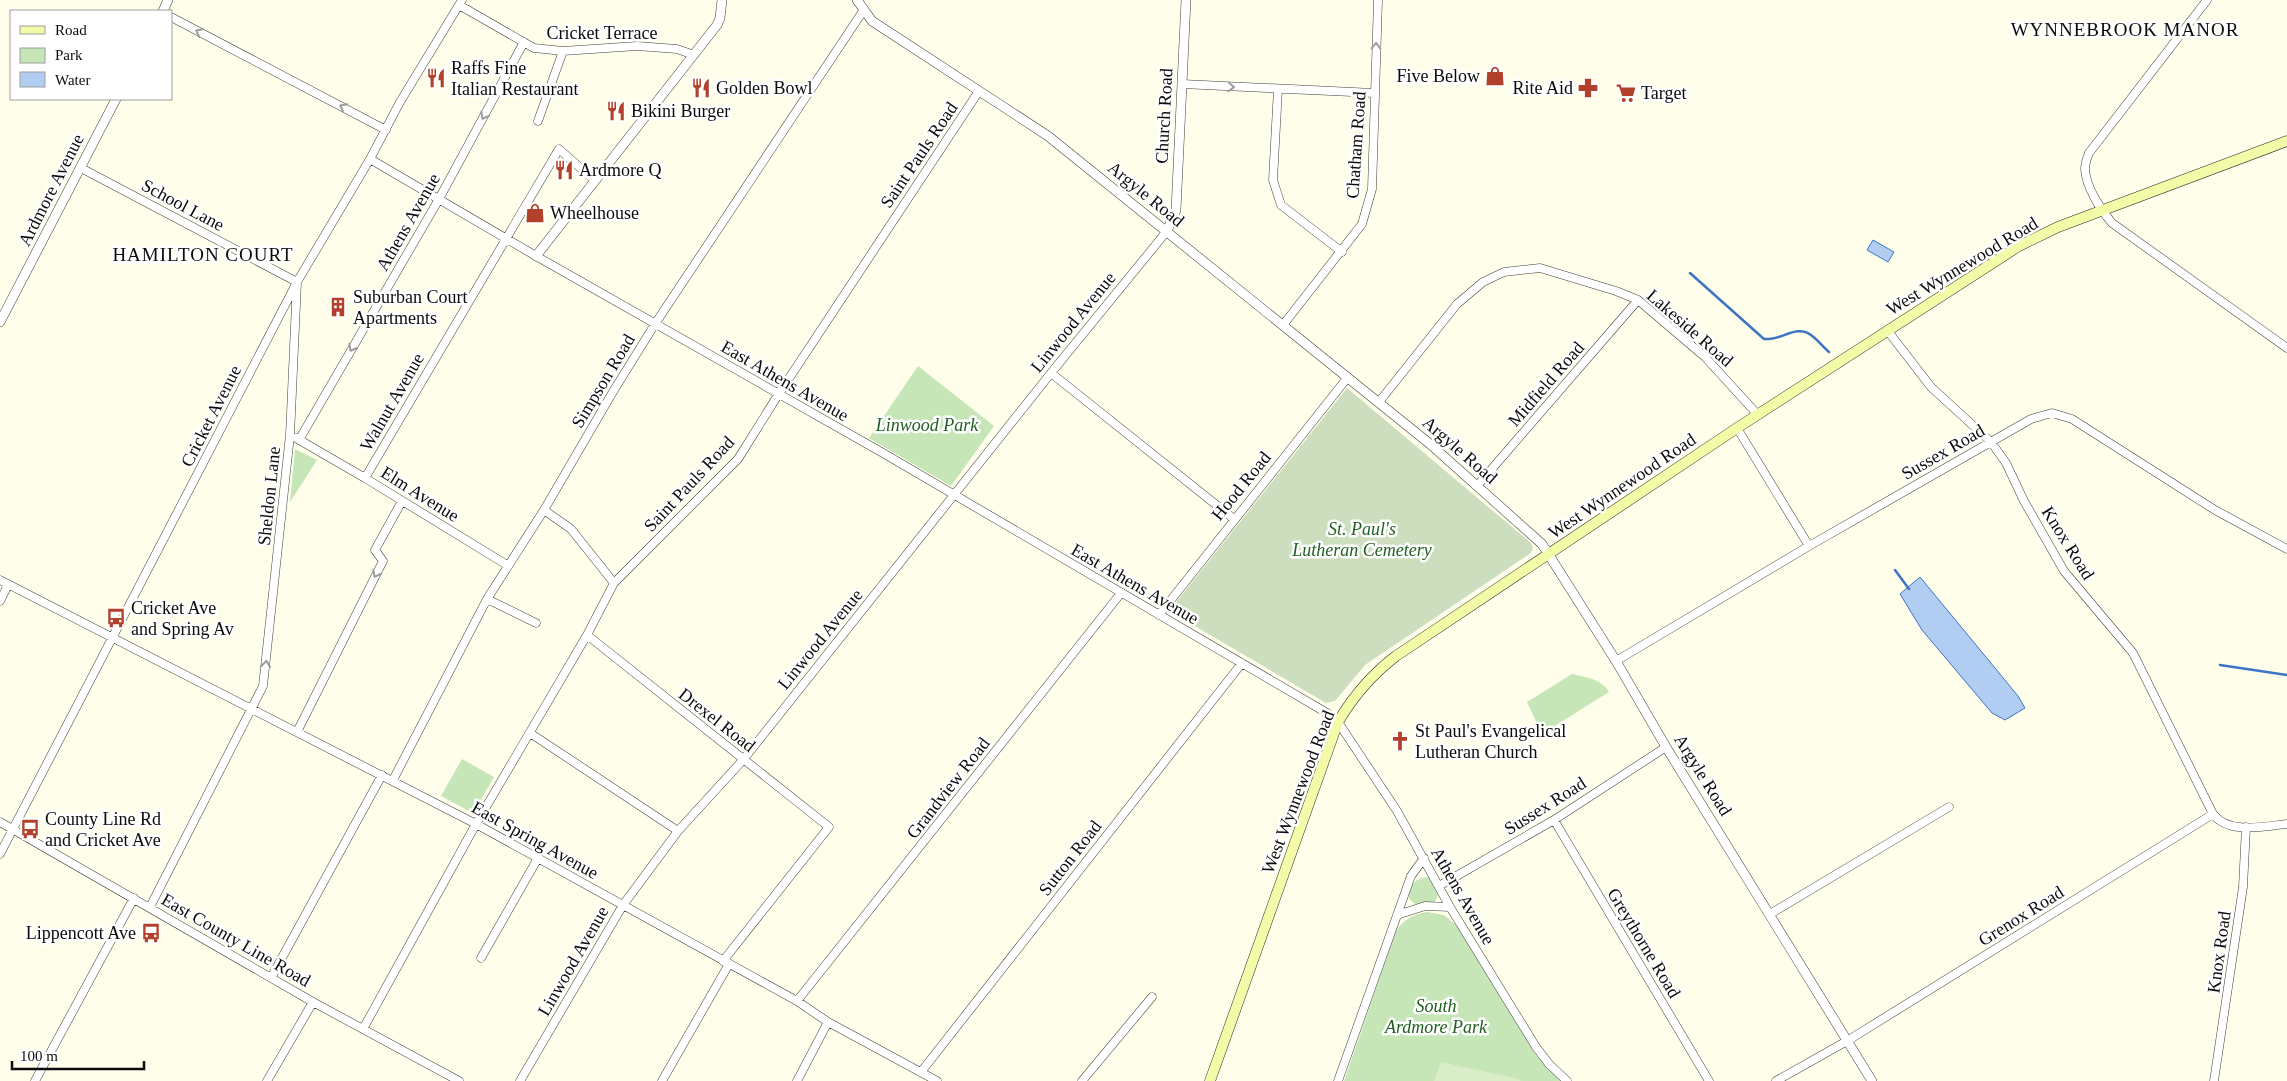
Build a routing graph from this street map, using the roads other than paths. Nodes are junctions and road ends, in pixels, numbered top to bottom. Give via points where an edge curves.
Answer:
1 (722, 0) edge
2 (857, 0) edge
3 (1186, 0) edge
4 (1378, 0) edge
5 (2207, 0) edge
6 (461, 3) edge
7 (863, 11) junction
8 (172, 18) edge
9 (524, 42) junction
10 (563, 50) junction
11 (694, 55) junction
12 (1182, 84) junction
13 (1278, 89) junction
14 (979, 92) junction
15 (1374, 93) junction
16 (115, 100) edge
17 (538, 121) dead end
18 (386, 130) junction
19 (2287, 141) edge
20 (370, 159) junction
21 (81, 168) junction
22 (594, 180) junction
23 (439, 199) junction
24 (2101, 211) junction
25 (1167, 231) junction
26 (506, 237) junction
27 (1342, 252) junction
28 (536, 256) junction
29 (297, 282) junction
30 (1638, 300) junction
31 (0, 322) edge
32 (655, 324) junction
33 (1283, 325) junction
34 (1887, 330) junction
35 (2287, 348) edge
36 (1051, 373) junction
37 (1348, 377) junction
38 (778, 395) junction
39 (1379, 402) junction
40 (1758, 415) junction
41 (1738, 428) junction
42 (290, 435) junction
43 (299, 440) junction
44 (1991, 442) junction
45 (365, 478) junction
46 (1477, 486) junction
47 (953, 496) junction
48 (402, 501) junction
49 (544, 510) junction
50 (1234, 519) junction
51 (1809, 546) junction
52 (2287, 549) edge
53 (1550, 554) junction
54 (507, 566) junction
55 (0, 580) edge
56 (614, 583) junction
57 (8, 585) junction
58 (1122, 593) junction
59 (487, 599) junction
60 (0, 601) edge
61 (1159, 615) junction
62 (536, 623) dead end
63 (587, 635) junction
64 (113, 638) junction
65 (1616, 662) junction
66 (1242, 663) junction
67 (252, 710) junction
68 (1338, 722) junction
69 (297, 732) junction
70 (530, 733) junction
71 (1666, 747) junction
72 (743, 760) junction
73 (382, 775) junction
74 (393, 780) junction
75 (1949, 806) dead end
76 (2213, 814) junction
77 (1554, 820) junction
78 (0, 822) edge
79 (476, 824) junction
80 (2287, 824) edge
81 (2246, 827) junction
82 (14, 829) junction
83 (678, 831) junction
84 (0, 854) edge
85 (538, 858) junction
86 (1424, 858) junction
87 (1439, 886) junction
88 (134, 898) junction
89 (623, 905) junction
90 (150, 907) junction
91 (1450, 907) junction
92 (1770, 914) junction
93 (1397, 915) junction
94 (481, 958) dead end
95 (726, 962) junction
96 (272, 976) junction
97 (1152, 997) dead end
98 (313, 1002) junction
99 (798, 1002) junction
100 (828, 1022) junction
101 (363, 1029) junction
102 (1848, 1041) junction
103 (921, 1072) junction
104 (35, 1081) edge
105 (267, 1081) edge
106 (459, 1081) edge
107 (520, 1081) edge
108 (662, 1081) edge
109 (797, 1081) edge
110 (937, 1081) edge
111 (1082, 1081) edge
112 (1210, 1081) edge
113 (1338, 1081) edge
114 (1567, 1081) edge
115 (1709, 1081) edge
116 (1776, 1081) edge
117 (1872, 1081) edge
118 (2214, 1081) edge

1 - 11 street via 717,25
2 - 7 street, Argyle Road
3 - 12 street, Church Road
15 -> 4 street, Chatham Road
5 - 24 street via 2089,153 2085,168 2087,180
6 - 9 street, Cricket Terrace
6 - 18 street, Cricket Avenue
7 - 14 street, Argyle Road via 872,21
7 - 32 street, Simpson Road
18 -> 8 street
9 - 10 street, Cricket Terrace via 534,48
9 -> 23 street, Athens Avenue
10 - 11 street, Cricket Terrace via 637,46 677,49
10 - 17 street
11 - 22 street
12 -> 13 street
12 - 25 street, Church Road via 1176,210
13 - 15 street
13 - 27 street via 1273,180 1282,205
14 - 25 street, Argyle Road via 1048,136
14 - 38 street, Saint Pauls Road
15 - 27 street, Chatham Road via 1372,189 1362,224
16 - 21 street, Ardmore Avenue
18 - 20 street, Cricket Avenue
19 - 24 main road, West Wynnewood Road
20 - 23 street, East Athens Avenue
20 - 29 street, Cricket Avenue
21 - 29 street, School Lane
21 - 31 street, Ardmore Avenue
22 - 26 street, Walnut Avenue via 559,149
22 - 28 street
23 - 26 street, East Athens Avenue
23 -> 43 street, Athens Avenue
24 - 34 main road, West Wynnewood Road via 2036,236
24 - 35 street via 2112,223
25 - 33 street, Argyle Road
25 - 36 street, Linwood Avenue
26 - 28 street, East Athens Avenue
26 - 45 street, Walnut Avenue
27 - 33 street, Chatham Road
28 - 32 street, East Athens Avenue
29 - 42 street, Sheldon Lane
29 - 64 street, Cricket Avenue
30 - 39 street, Lakeside Road via 1540,268 1504,272 1483,282 1457,304
30 - 40 street, Lakeside Road via 1706,356
30 - 46 street, Midfield Road
32 - 38 street, East Athens Avenue
32 - 49 street, Simpson Road
33 - 37 street, Argyle Road
34 - 40 main road, West Wynnewood Road
34 - 44 street, Knox Road via 1931,387
36 - 47 street, Linwood Avenue
36 - 50 street
37 - 39 street, Argyle Road
37 - 50 street, Hood Road
38 - 47 street, East Athens Avenue
38 - 56 street, Saint Pauls Road via 738,459
39 - 46 street, Argyle Road
40 - 41 main road, West Wynnewood Road
41 - 51 street
41 - 53 main road, West Wynnewood Road
42 - 43 street, Elm Avenue
67 -> 42 street, Sheldon Lane via 263,686
43 - 45 street, Elm Avenue
44 - 51 street, Sussex Road
44 - 52 street, Sussex Road via 2046,413 2072,419 2215,510
44 - 76 street, Knox Road via 2006,463 2064,571 2133,653
45 - 48 street, Elm Avenue
46 - 53 street, Argyle Road
47 - 58 street, East Athens Avenue
47 - 72 street, Linwood Avenue
48 - 54 street, Elm Avenue
48 -> 69 street via 375,550 383,561
49 - 54 street, Simpson Road
49 - 56 street via 571,529
50 - 61 street, Hood Road
51 - 65 street, Sussex Road
53 - 65 street, Argyle Road
53 - 68 main road, West Wynnewood Road via 1376,671 1353,697
54 - 59 street, Simpson Road
55 - 57 street, East Spring Avenue
56 - 63 street, Saint Pauls Road
57 - 60 street
57 - 64 street, East Spring Avenue
58 - 61 street, East Athens Avenue
58 - 99 street, Grandview Road
59 - 62 street
59 - 74 street, Simpson Road
61 - 66 street, East Athens Avenue
63 - 70 street, Saint Pauls Road
63 - 72 street, Drexel Road
64 - 67 street, East Spring Avenue
64 - 82 street, Cricket Avenue
65 - 71 street, Argyle Road
66 - 68 street, East Athens Avenue
66 - 103 street, Sutton Road
67 - 69 street, East Spring Avenue
67 - 90 street, Sheldon Lane
68 - 86 street, Athens Avenue
68 - 112 main road, West Wynnewood Road
69 - 73 street, East Spring Avenue
70 - 79 street, Saint Pauls Road
70 - 83 street
71 - 77 street, Sussex Road
71 - 92 street, Argyle Road
72 - 83 street, Linwood Avenue
72 - 95 street, Drexel Road via 829,827
73 - 74 street, East Spring Avenue
73 - 96 street
74 - 79 street, East Spring Avenue
75 - 92 street
76 - 81 street via 2225,824
76 - 102 street, Grenox Road
77 - 87 street, Sussex Road
77 - 115 street, Greythorne Road
78 - 82 street, East County Line Road
79 - 85 street, East Spring Avenue
79 - 101 street, Saint Pauls Road
80 - 81 street
81 - 118 street, Knox Road via 2243,888
82 - 84 street, Cricket Avenue
82 - 88 street, East County Line Road
83 - 89 street, Linwood Avenue
85 - 89 street, East Spring Avenue
85 - 94 street
86 - 87 street, Athens Avenue
86 - 93 street via 1410,876
87 - 91 street, Athens Avenue
88 - 90 street, East County Line Road
88 - 104 street
89 - 95 street, East Spring Avenue
89 - 107 street, Linwood Avenue
90 - 96 street, East County Line Road
91 - 93 street via 1425,906
91 - 114 street, Athens Avenue via 1539,1051
92 - 102 street, Argyle Road
93 - 113 street
95 - 99 street, East Spring Avenue
95 - 108 street
96 - 98 street, East County Line Road
97 - 111 street
98 - 101 street, East County Line Road
98 - 105 street
99 - 100 street, East Spring Avenue
100 - 103 street, East Spring Avenue
100 - 109 street
101 - 106 street, East County Line Road
102 - 116 street, Grenox Road
102 - 117 street, Argyle Road
103 - 110 street, East Spring Avenue

